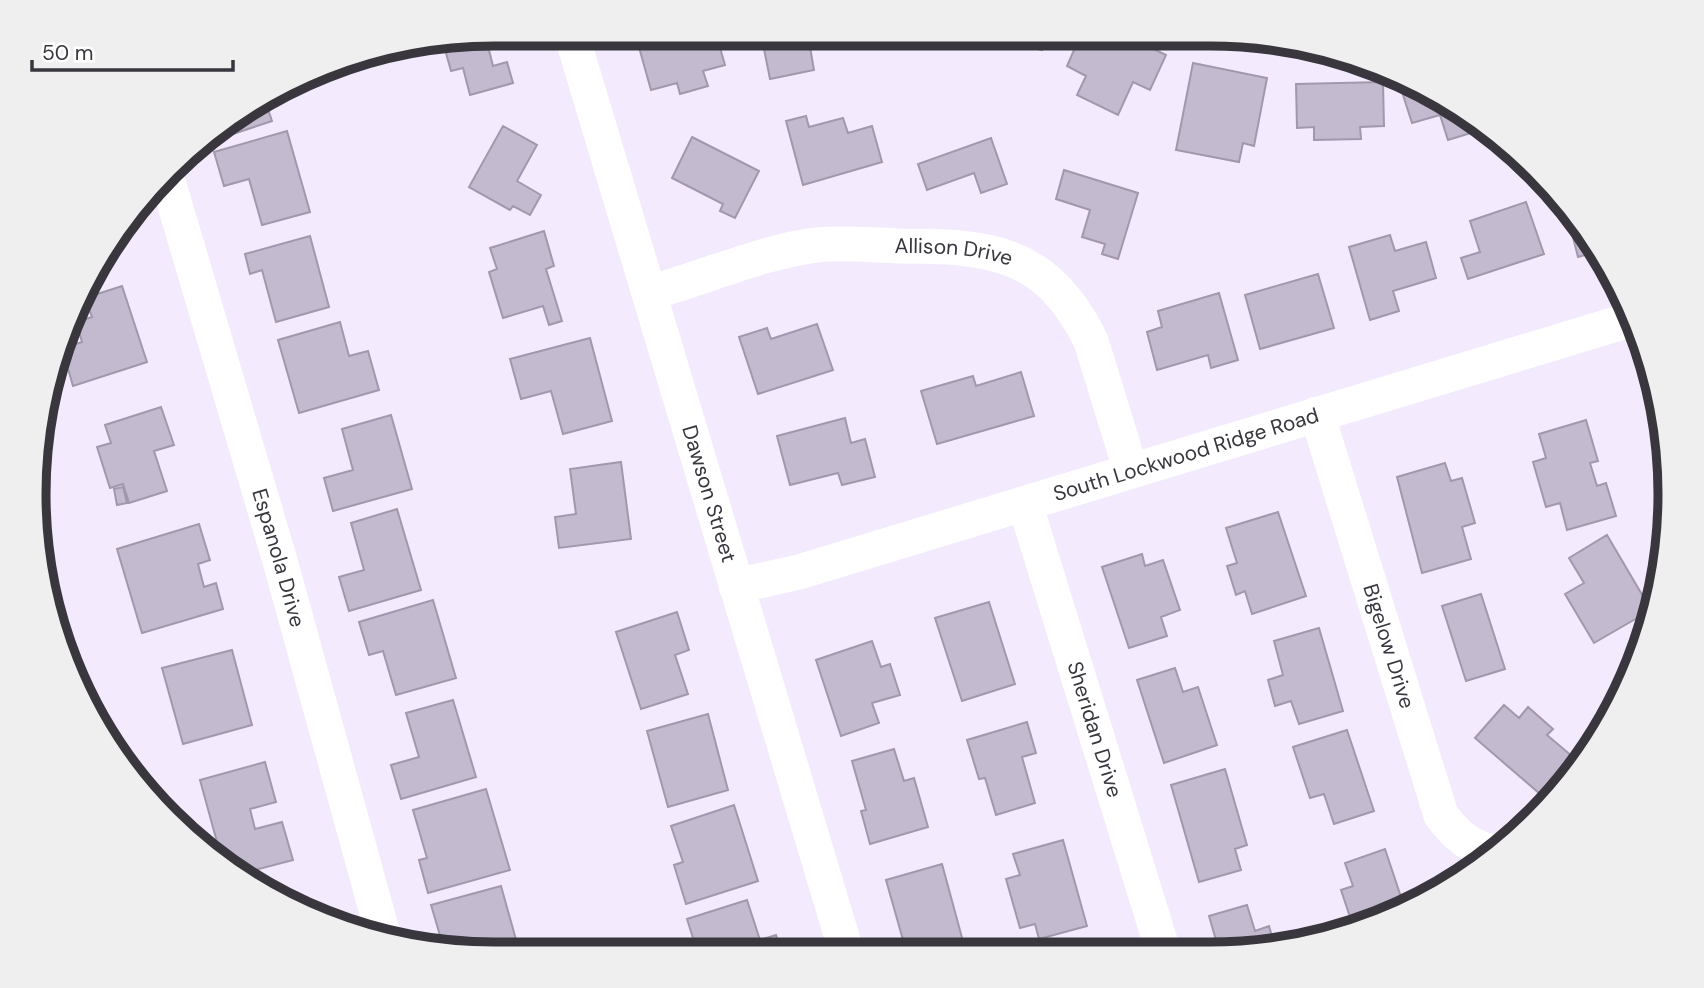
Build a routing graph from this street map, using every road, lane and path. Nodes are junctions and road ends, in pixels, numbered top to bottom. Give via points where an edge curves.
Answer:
1 (575, 46) edge
2 (169, 185) edge
3 (649, 293) junction
4 (1624, 322) edge
5 (1317, 414) junction
6 (1131, 471) junction
7 (1026, 504) junction
8 (736, 586) junction
9 (1485, 849) edge
10 (381, 928) edge
11 (843, 942) edge
12 (1160, 942) edge

1 - 3 street, Dawson Street
2 - 10 street, Espanola Drive
3 - 6 street, Allison Drive via 818,245 965,246 998,253 1032,269 1057,290 1083,324
3 - 8 street, Dawson Street
4 - 5 street, South Lockwood Ridge Road
5 - 6 street, South Lockwood Ridge Road
5 - 9 street, Bigelow Drive via 1441,815 1453,831
6 - 7 street, South Lockwood Ridge Road
7 - 8 street, South Lockwood Ridge Road via 799,572
7 - 12 street, Sheridan Drive
8 - 11 street, Dawson Street

